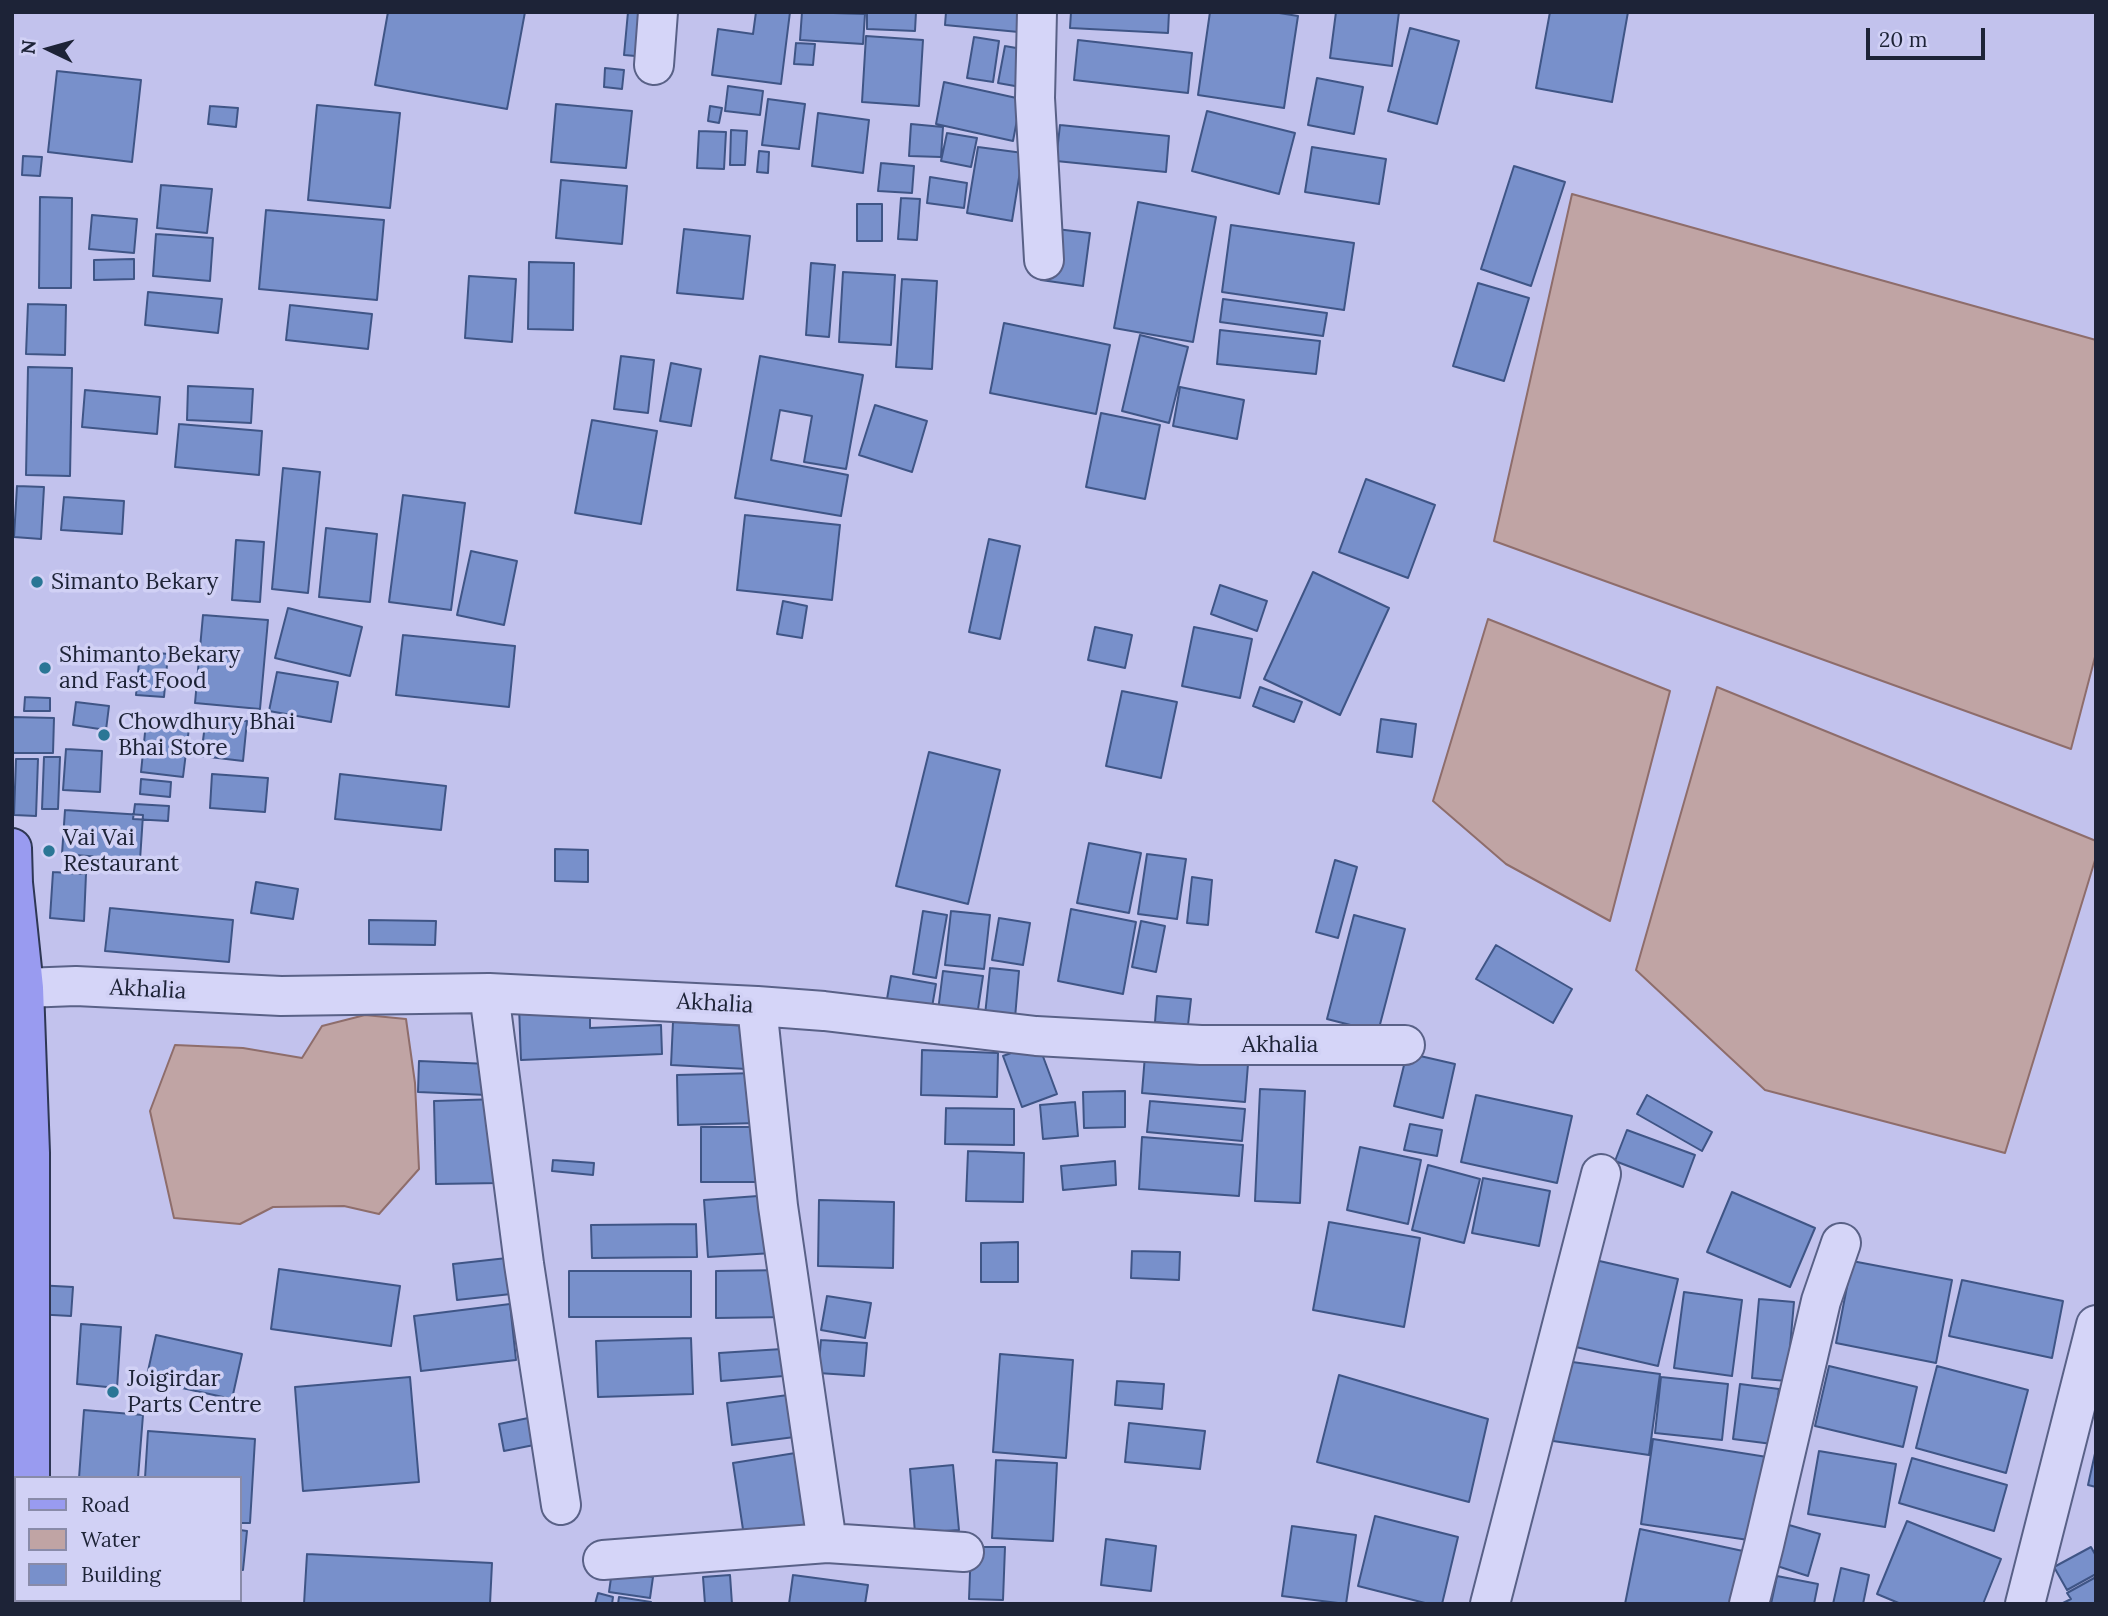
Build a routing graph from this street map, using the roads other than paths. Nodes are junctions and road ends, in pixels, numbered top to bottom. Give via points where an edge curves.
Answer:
1 (658, 12) edge
2 (1037, 12) edge
3 (654, 65) dead end
4 (1044, 260) dead end
5 (12, 848) edge
6 (24, 988) junction
7 (489, 993) junction
8 (757, 1006) junction
9 (1405, 1045) dead end
10 (1601, 1174) dead end
11 (1841, 1243) dead end
12 (2096, 1325) edge
13 (30, 1476) edge
14 (561, 1505) dead end
15 (827, 1543) junction
16 (964, 1552) dead end
17 (603, 1560) dead end
18 (1490, 1604) edge
19 (1749, 1604) edge
20 (2025, 1604) edge

1 - 3 street
2 - 4 street via 1035,98
5 - 6 main road
6 - 7 street, Akhalia via 76,986 281,996
6 - 13 main road via 30,1153
7 - 8 street, Akhalia
7 - 14 street
8 - 9 street, Akhalia via 1049,1037 1201,1045
8 - 15 street via 778,1206
10 - 18 street
11 - 19 street via 1821,1301
12 - 20 street
15 - 16 street
15 - 17 street

